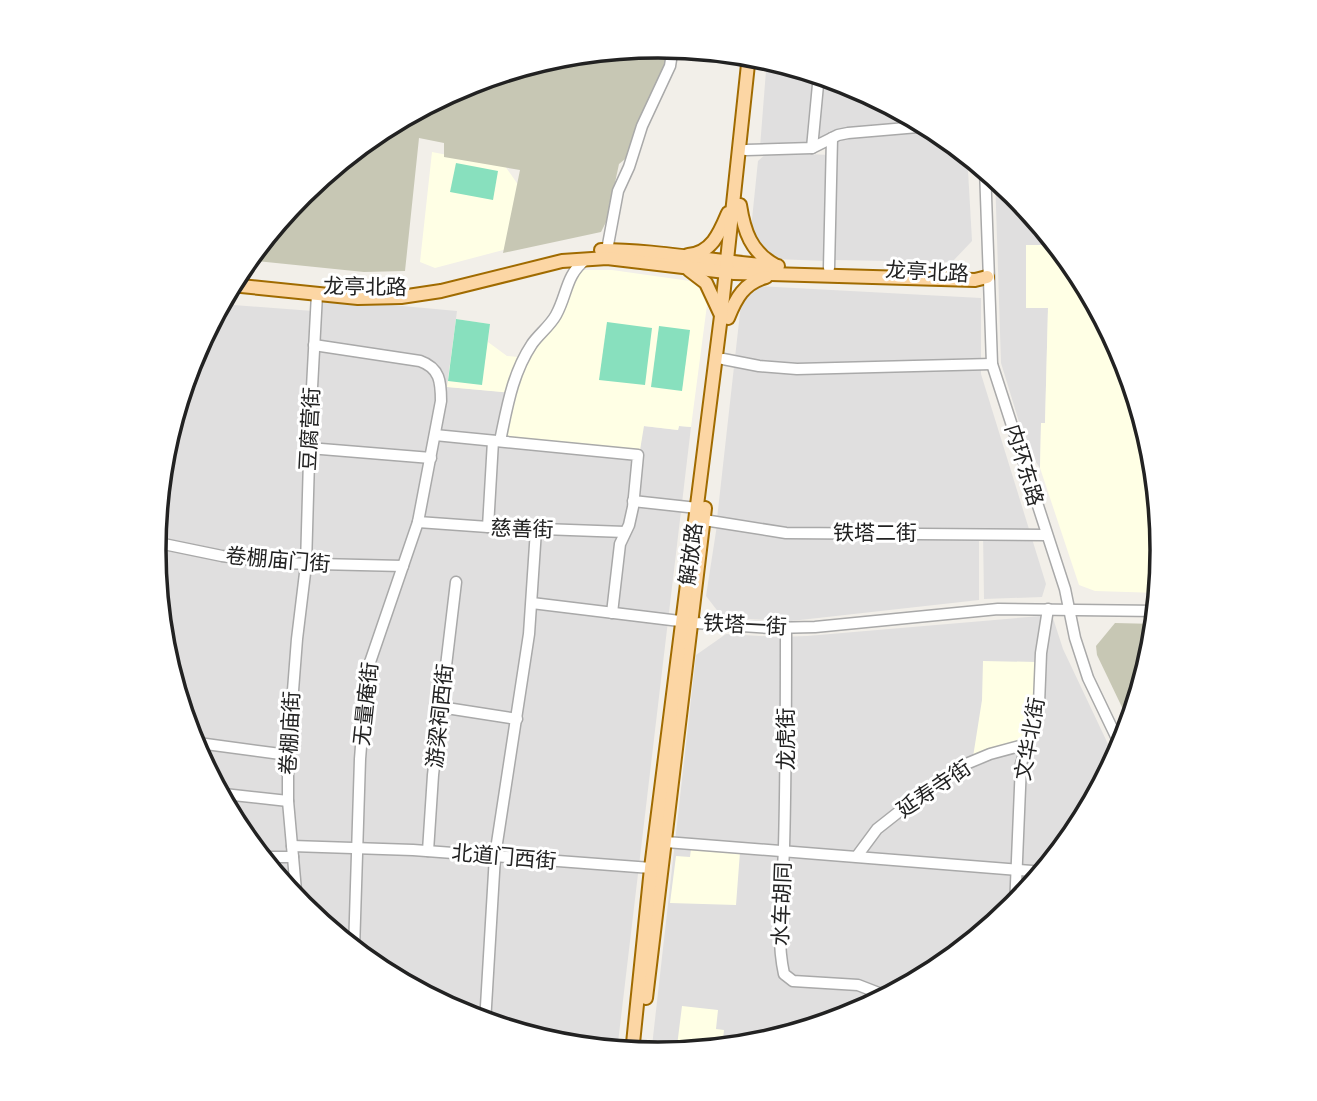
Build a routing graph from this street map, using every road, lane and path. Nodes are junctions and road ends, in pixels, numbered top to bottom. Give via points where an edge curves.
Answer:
1 (671, 58) edge
2 (749, 66) edge
3 (754, 67) edge
4 (818, 84) edge
5 (911, 128) edge
6 (832, 138) junction
7 (812, 148) junction
8 (746, 150) junction
9 (985, 182) edge
10 (737, 204) junction
11 (607, 250) junction
12 (588, 258) junction
13 (674, 260) junction
14 (730, 268) junction
15 (830, 268) junction
16 (776, 270) junction
17 (988, 277) junction
18 (248, 279) edge
19 (243, 286) edge
20 (317, 294) junction
21 (725, 317) junction
22 (314, 345) junction
23 (723, 359) junction
24 (992, 364) junction
25 (435, 435) junction
26 (497, 441) junction
27 (309, 448) junction
28 (431, 458) junction
29 (633, 501) junction
30 (697, 508) junction
31 (704, 520) junction
32 (418, 522) junction
33 (488, 527) junction
34 (536, 530) junction
35 (625, 532) junction
36 (1046, 535) junction
37 (166, 544) edge
38 (306, 565) junction
39 (403, 566) junction
40 (456, 582) dead end
41 (532, 603) junction
42 (1067, 606) junction
43 (1148, 608) edge
44 (1048, 609) junction
45 (612, 612) junction
46 (689, 620) junction
47 (786, 628) junction
48 (440, 707) junction
49 (517, 719) junction
50 (1115, 735) edge
51 (205, 744) edge
52 (1027, 744) junction
53 (288, 755) junction
54 (231, 795) edge
55 (288, 801) junction
56 (666, 842) junction
57 (292, 846) junction
58 (357, 847) junction
59 (784, 850) junction
60 (428, 851) junction
61 (495, 856) junction
62 (857, 856) junction
63 (274, 857) edge
64 (293, 857) junction
65 (651, 868) junction
66 (1017, 870) junction
67 (1032, 871) edge
68 (295, 883) edge
69 (1016, 889) edge
70 (353, 937) edge
71 (876, 992) edge
72 (486, 1012) edge
73 (633, 1042) edge
74 (640, 1042) edge

1 - 11 street via 618,191
2 - 10 main road, 解放路
3 - 8 main road, 解放路
4 - 7 street
5 - 6 street
6 - 7 street
6 - 15 street
7 - 8 street
8 - 10 main road, 解放路
9 - 17 street, 内环东路
10 - 13 main road via 710,245
10 - 14 main road, 解放路
10 - 16 main road via 750,242
11 - 13 main road, 龙亭北路
11 - 18 main road, 龙亭北路 via 562,254 492,274 401,289 358,290
12 - 13 main road, 龙亭北路
12 - 20 main road, 龙亭北路 via 441,292 372,298
12 - 26 street via 575,268 554,318 524,358
13 - 14 main road, 龙亭北路
13 - 21 main road via 706,282
14 - 16 main road, 龙亭北路
14 - 21 main road, 解放路
15 - 16 main road, 龙亭北路
15 - 17 main road, 龙亭北路
16 - 17 main road, 龙亭北路
16 - 21 main road via 745,287
17 - 24 street, 内环东路
19 - 20 main road, 龙亭北路
20 - 22 street, 豆腐营街
21 - 23 main road, 解放路
21 - 30 main road, 解放路
22 - 25 street, 无量庵街 via 430,364 441,383
22 - 27 street, 豆腐营街
23 - 24 street via 797,369
23 - 31 main road, 解放路
24 - 36 street, 内环东路
25 - 26 street
25 - 28 street, 无量庵街
26 - 29 street via 638,455
26 - 33 street
27 - 28 street
27 - 38 street, 豆腐营街
28 - 32 street, 无量庵街
29 - 30 street
29 - 35 street
30 - 46 main road, 解放路
31 - 36 street, 铁塔二街 via 786,533
31 - 46 main road, 解放路
32 - 33 street, 慈善街
32 - 39 street, 无量庵街
33 - 34 street, 慈善街
34 - 35 street, 慈善街
34 - 41 street
35 - 45 street
36 - 42 street, 内环东路
37 - 38 street, 卷棚庙门街 via 241,559
38 - 39 street, 卷棚庙门街
38 - 53 street, 卷棚庙街
39 - 58 street, 无量庵街 via 367,671
40 - 48 street, 游梁祠西街
41 - 45 street
41 - 49 street
42 - 43 street
42 - 44 street, 铁塔一街
42 - 46 street, 铁塔一街 via 999,604 786,624
42 - 50 street, 内环东路 via 1087,678
44 - 47 street, 铁塔一街 via 998,609
44 - 52 street, 文华北街 via 1039,704
45 - 46 street
46 - 47 street, 铁塔一街
46 - 56 main road, 解放路
46 - 65 main road, 解放路
47 - 59 street, 龙虎街
48 - 49 street
48 - 60 street, 游梁祠西街
49 - 61 street
51 - 53 street
52 - 62 street, 延寿寺街 via 966,764 929,788 877,829
52 - 66 street, 文华北街 via 1021,764
53 - 55 street, 卷棚庙街
54 - 55 street
55 - 57 street, 卷棚庙街
56 - 59 street
56 - 74 main road, 解放路
57 - 58 street, 北道门西街
57 - 64 street, 卷棚庙街
58 - 60 street, 北道门西街
58 - 70 street, 无量庵街
59 - 62 street
59 - 71 street, 水车胡同 via 780,941 787,979 858,985
60 - 61 street, 北道门西街
61 - 65 street, 北道门西街
61 - 72 street
62 - 66 street
63 - 64 street
64 - 68 street, 卷棚庙街
65 - 73 main road, 解放路
66 - 67 street
66 - 69 street, 文华北街

